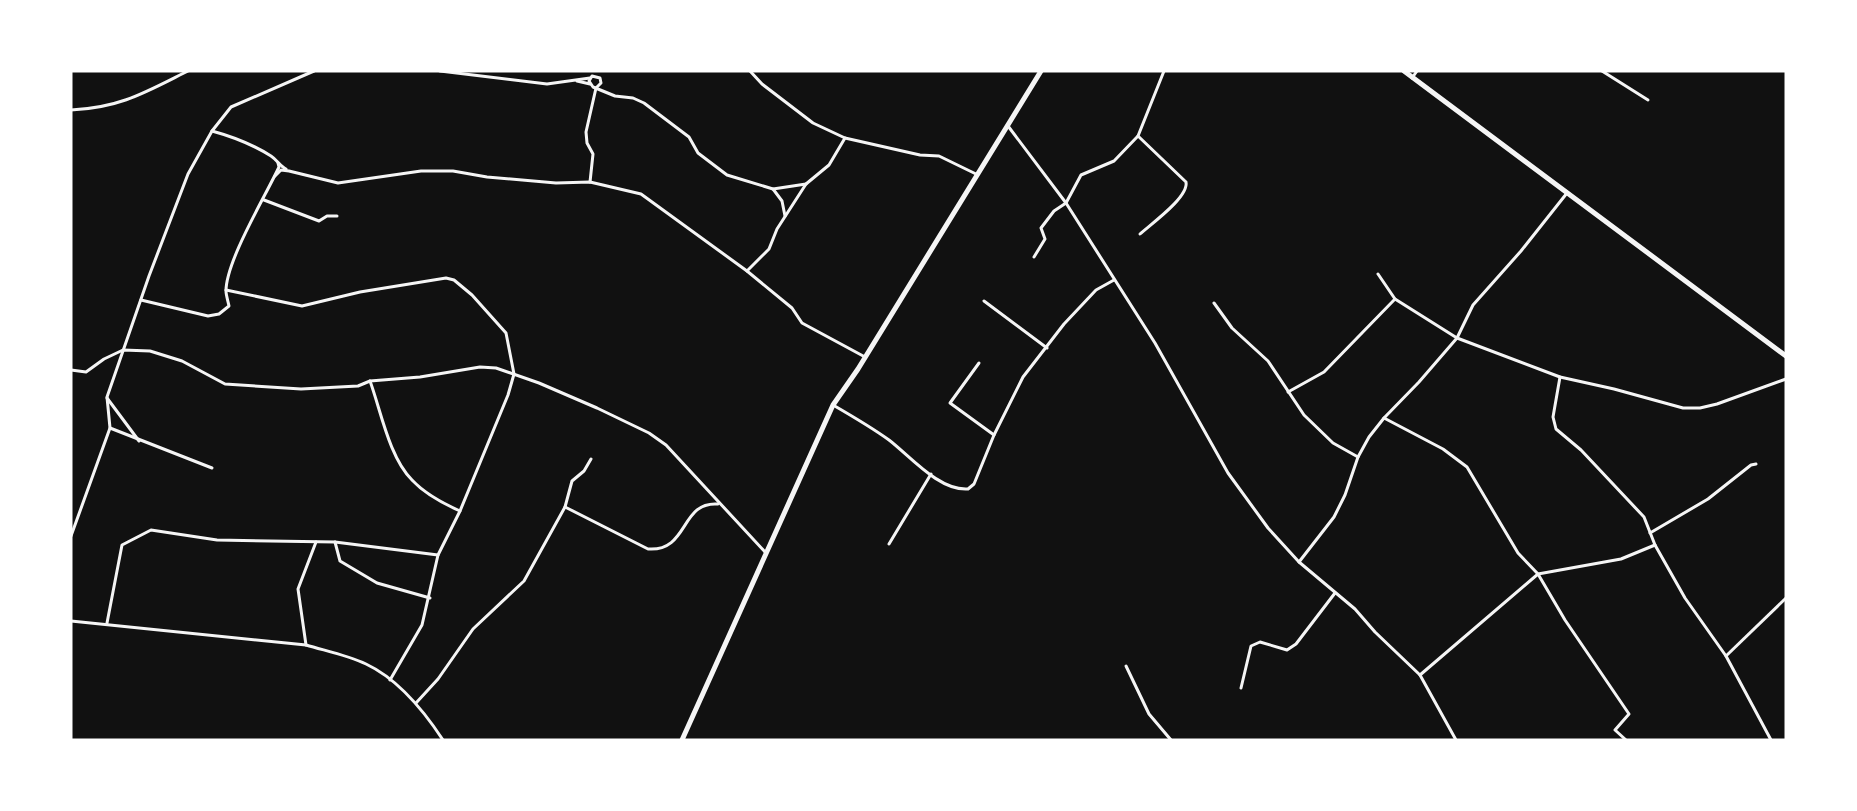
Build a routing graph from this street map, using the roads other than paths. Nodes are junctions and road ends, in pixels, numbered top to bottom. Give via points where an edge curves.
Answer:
1 (188, 71) edge
2 (314, 71) edge
3 (440, 71) edge
4 (598, 71) edge
5 (750, 71) edge
6 (1041, 71) edge
7 (1164, 71) edge
8 (1404, 71) edge
9 (1417, 71) edge
10 (1602, 71) edge
11 (591, 78) junction
12 (600, 78) junction
13 (1412, 78) junction
14 (571, 80) junction
15 (601, 83) junction
16 (593, 86) junction
17 (603, 90) junction
18 (1648, 100) dead end
19 (71, 110) edge
20 (1008, 126) junction
21 (212, 131) junction
22 (1138, 136) junction
23 (844, 138) junction
24 (278, 163) junction
25 (288, 170) junction
26 (976, 174) junction
27 (275, 176) junction
28 (590, 182) junction
29 (806, 184) junction
30 (772, 190) junction
31 (1567, 192) junction
32 (264, 200) junction
33 (1066, 203) junction
34 (337, 216) dead end
35 (785, 217) junction
36 (1140, 234) dead end
37 (1034, 257) dead end
38 (747, 271) junction
39 (1378, 274) dead end
40 (1114, 280) junction
41 (226, 290) junction
42 (1395, 299) junction
43 (141, 300) junction
44 (984, 301) dead end
45 (1214, 303) dead end
46 (1457, 338) junction
47 (1047, 348) junction
48 (123, 350) junction
49 (1786, 356) edge
50 (866, 357) junction
51 (979, 363) dead end
52 (71, 370) edge
53 (514, 374) junction
54 (1560, 377) junction
55 (1786, 378) edge
56 (370, 381) junction
57 (1288, 392) junction
58 (107, 397) junction
59 (834, 405) junction
60 (1384, 418) junction
61 (110, 428) junction
62 (994, 435) junction
63 (140, 441) junction
64 (1358, 457) junction
65 (591, 459) dead end
66 (1756, 464) dead end
67 (212, 468) dead end
68 (931, 474) junction
69 (718, 504) junction
70 (565, 508) junction
71 (460, 511) junction
72 (1650, 533) junction
73 (71, 536) edge
74 (316, 542) junction
75 (335, 542) junction
76 (889, 544) dead end
77 (1655, 545) junction
78 (766, 553) junction
79 (438, 555) junction
80 (1299, 562) junction
81 (1538, 574) junction
82 (1335, 593) junction
83 (430, 598) junction
84 (1786, 598) edge
85 (71, 621) edge
86 (107, 623) junction
87 (306, 646) junction
88 (1726, 656) junction
89 (1126, 666) dead end
90 (1420, 675) junction
91 (390, 680) junction
92 (1241, 688) dead end
93 (416, 703) junction
94 (443, 740) edge
95 (682, 740) edge
96 (1171, 740) edge
97 (1456, 740) edge
98 (1626, 740) edge
99 (1771, 740) edge

1 - 19 street via 135,99 96,109
2 - 21 street via 231,107
3 - 14 street via 547,84
4 - 11 street
4 - 12 street
5 - 23 street via 813,123
6 - 20 main road
7 - 22 street
8 - 13 main road
9 - 13 street
10 - 18 street
11 - 12 street
11 - 14 street
11 - 16 street
12 - 15 street
13 - 31 main road
14 - 16 street
15 - 16 street
15 - 17 street
16 - 17 street
16 - 28 street via 586,132 593,154
17 - 30 street via 644,103 689,137 698,153 727,175
20 - 26 main road
20 - 33 street
21 - 24 street via 255,147
21 - 43 street via 188,174
22 - 33 street via 1114,161 1081,175
22 - 36 street via 1187,186 1183,195
23 - 26 street via 920,155 939,156
23 - 29 street via 829,165
24 - 25 street
24 - 27 street
25 - 27 street via 281,170
25 - 28 street via 338,183 421,171 453,171 487,178 556,183
26 - 50 main road
27 - 32 street
28 - 38 street via 640,194
29 - 30 street
29 - 35 street
30 - 35 street via 782,201
31 - 46 street via 1473,305
31 - 49 main road
32 - 34 street via 319,221 327,216
32 - 41 street via 240,246
33 - 37 street via 1054,211 1041,228 1045,239
33 - 40 street
35 - 38 street via 769,249
38 - 50 street via 792,308 802,322
39 - 42 street
40 - 47 street via 1096,290 1064,324
40 - 80 street via 1155,343 1228,472 1268,528
41 - 43 street via 229,306 219,314 208,316
41 - 53 street via 302,306 360,292 446,278 454,280 506,333
42 - 46 street
42 - 57 street via 1324,372
43 - 48 street
44 - 47 street
45 - 57 street via 1232,328 1268,361
46 - 54 street
46 - 60 street
47 - 62 street via 1013,394
48 - 52 street via 86,372
48 - 56 street via 150,350 182,361 224,384 300,390 358,386
48 - 58 street
50 - 59 main road
51 - 62 street via 950,403
53 - 56 street via 480,367
53 - 69 street via 589,404 649,433 701,482
53 - 71 street
54 - 55 street via 1683,408 1717,404
54 - 72 street via 1553,417 1556,429 1582,450 1644,517
56 - 71 street via 392,448 411,479 435,499
57 - 64 street via 1304,415 1333,443
58 - 61 street
58 - 63 street
59 - 68 street via 889,440 917,466
59 - 78 main road
60 - 64 street
60 - 81 street via 1443,449 1467,467 1518,554
61 - 63 street
61 - 73 street
62 - 68 street via 974,484 968,489 952,487
63 - 67 street
64 - 80 street via 1334,517
65 - 70 street via 584,471 572,481
66 - 72 street via 1708,499
68 - 76 street
69 - 70 street via 709,503 696,510 671,545 659,550 648,549
69 - 78 street
70 - 93 street via 524,581 473,628 438,680
71 - 79 street
72 - 77 street
74 - 75 street
74 - 86 street via 217,540 151,530 141,533 122,545
74 - 87 street via 298,589
75 - 79 street
75 - 83 street via 340,561 366,577
77 - 81 street via 1621,558
77 - 88 street via 1685,598
78 - 95 main road
79 - 83 street
80 - 82 street
81 - 90 street
81 - 98 street via 1629,714 1615,730
82 - 90 street
82 - 92 street via 1296,644 1287,650 1260,642 1251,646
83 - 91 street via 422,625
84 - 88 street
85 - 86 street
86 - 87 street
87 - 91 street via 367,664
88 - 99 street
89 - 96 street via 1149,714
90 - 97 street
91 - 93 street
93 - 94 street

